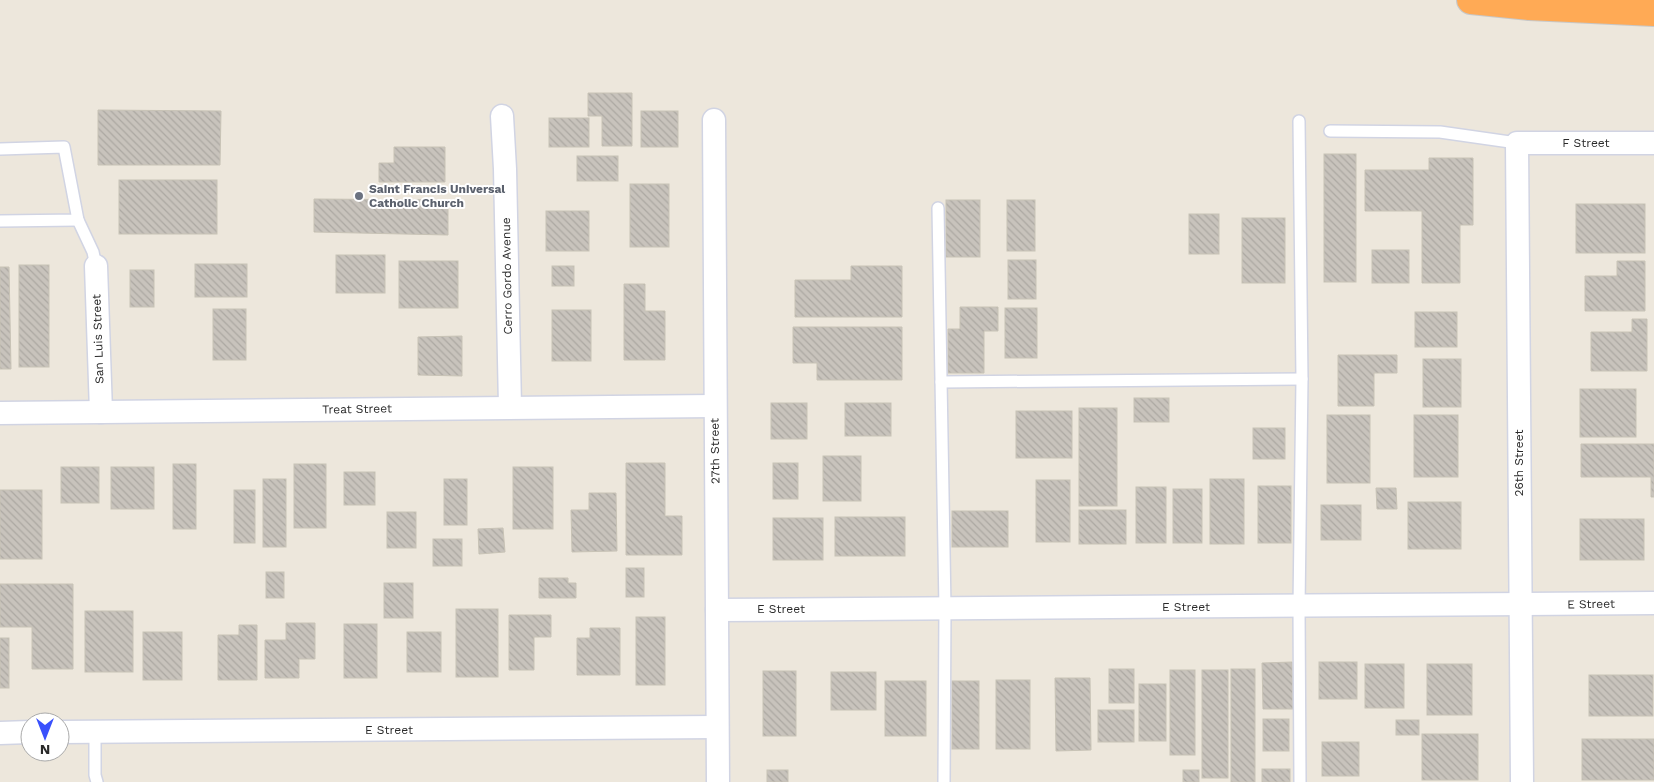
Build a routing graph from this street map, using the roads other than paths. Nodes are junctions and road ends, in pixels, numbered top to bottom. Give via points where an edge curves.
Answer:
1 (1471, 0) edge
2 (1654, 12) edge
3 (502, 116) dead end
4 (714, 120) dead end
5 (1299, 121) dead end
6 (1330, 131) dead end
7 (1518, 143) junction
8 (1654, 143) edge
9 (0, 149) edge
10 (938, 208) dead end
11 (78, 220) junction
12 (0, 221) edge
13 (96, 266) joint
14 (1302, 379) junction
15 (940, 382) junction
16 (714, 406) junction
17 (510, 407) junction
18 (101, 412) junction
19 (0, 413) edge
20 (1654, 603) edge
21 (1520, 604) junction
22 (1299, 606) junction
23 (945, 608) junction
24 (717, 610) junction
25 (717, 728) junction
26 (20, 732) edge
27 (70, 732) edge
28 (95, 732) junction
29 (0, 733) edge
30 (97, 782) edge
31 (718, 782) edge
32 (944, 782) edge
33 (1300, 782) edge
34 (1522, 782) edge

1 - 2 highway
3 - 17 street, Cerro Gordo Avenue
4 - 16 street, 27th Street
5 - 14 lane
6 - 7 lane via 1440,132
7 - 8 street, F Street
7 - 21 street, 26th Street
9 - 11 lane via 64,146
10 - 15 lane
11 - 12 lane
11 - 13 lane
13 - 18 street, San Luis Street
14 - 15 lane
14 - 22 lane
15 - 23 lane
16 - 17 street, Treat Street
16 - 24 street, 27th Street
17 - 18 street, Treat Street
18 - 19 street, Treat Street
20 - 21 street, E Street
21 - 22 street, E Street
21 - 34 street, 26th Street
22 - 23 street, E Street
22 - 33 lane
23 - 24 street, E Street
23 - 32 lane
24 - 25 street, 27th Street
25 - 28 street, E Street
25 - 31 street, 27th Street
26 - 29 street
27 - 28 street, E Street
28 - 30 lane

